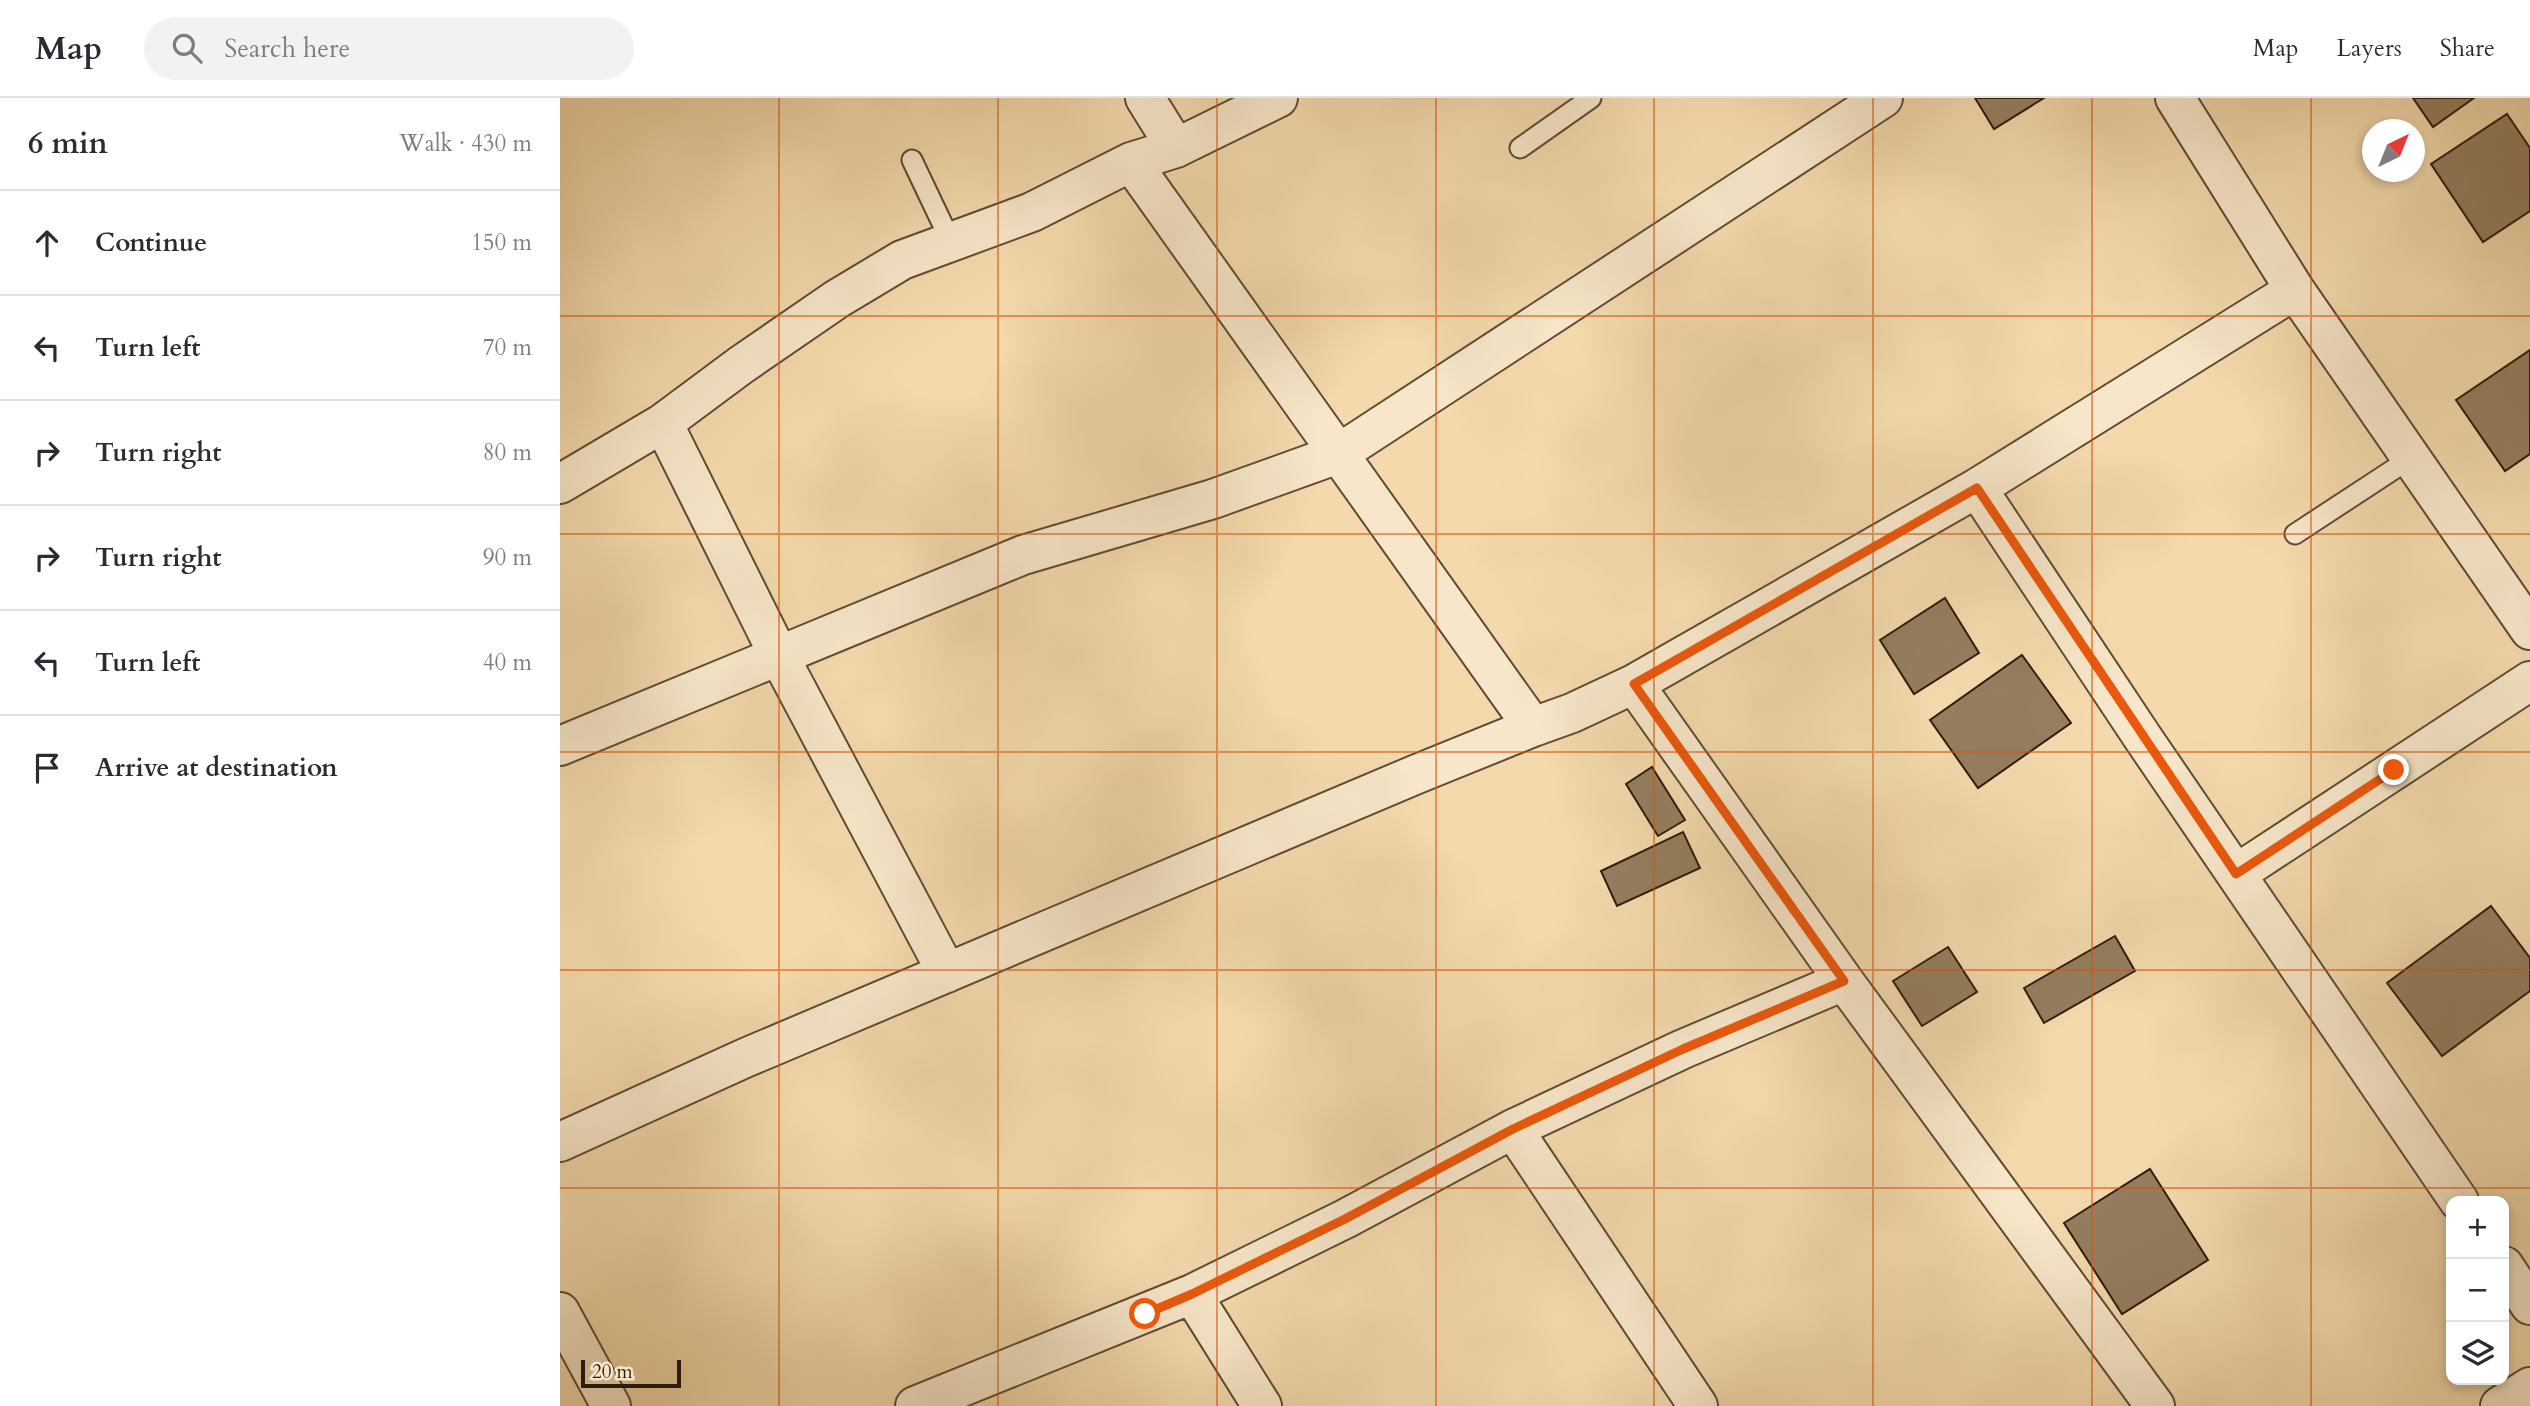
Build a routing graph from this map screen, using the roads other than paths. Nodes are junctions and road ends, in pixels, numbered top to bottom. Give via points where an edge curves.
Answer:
1 (1145, 98) edge
2 (1278, 98) edge
3 (1591, 98) edge
4 (1883, 98) edge
5 (2175, 98) edge
6 (1176, 148) junction
7 (1520, 148) dead end
8 (912, 160) dead end
9 (1131, 162) junction
10 (951, 242) junction
11 (2295, 290) junction
12 (663, 423) junction
13 (1338, 454) junction
14 (2411, 458) junction
15 (560, 484) edge
16 (1977, 488) junction
17 (2295, 534) dead end
18 (2530, 630) edge
19 (779, 656) junction
20 (2530, 681) edge
21 (1634, 684) junction
22 (1533, 727) junction
23 (560, 746) edge
24 (2236, 874) junction
25 (947, 973) junction
26 (1844, 981) junction
27 (1513, 1129) junction
28 (560, 1142) edge
29 (2456, 1196) edge
30 (2509, 1274) edge
31 (1192, 1294) junction
32 (2530, 1305) edge
33 (560, 1312) edge
34 (2530, 1387) edge
35 (611, 1406) edge
36 (915, 1406) edge
37 (1262, 1406) edge
38 (1698, 1406) edge
39 (2155, 1406) edge
40 (2500, 1406) edge

1 - 6 street
2 - 6 street
3 - 7 lane
4 - 13 street
5 - 11 street
6 - 9 street
8 - 10 lane
9 - 10 street via 1032,212
9 - 13 street
10 - 12 street via 902,260 837,299
11 - 14 street
11 - 16 street
12 - 15 street
12 - 19 street
13 - 19 street via 1213,499 1023,555
13 - 22 street
14 - 17 lane
14 - 18 street
16 - 21 street
16 - 24 street
19 - 23 street
19 - 25 street
20 - 24 street
21 - 22 street
21 - 26 street
22 - 25 street
24 - 29 street
25 - 28 street
26 - 27 street via 1683,1049
26 - 39 street
27 - 31 street
27 - 38 street
30 - 32 street
31 - 36 street
31 - 37 street
33 - 35 street
34 - 40 street

